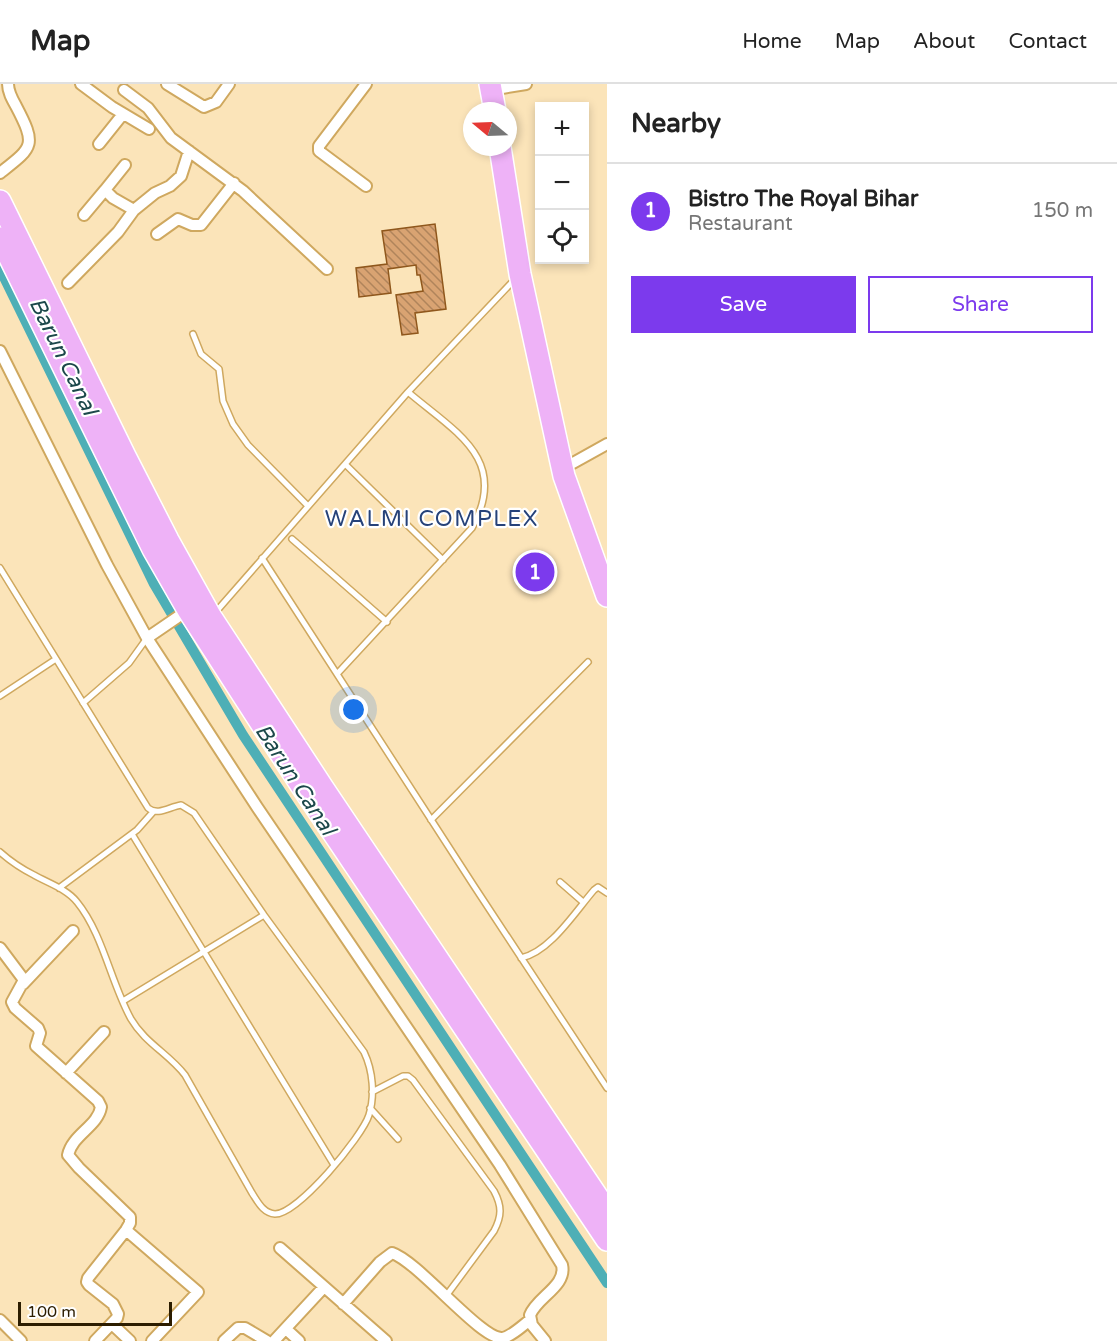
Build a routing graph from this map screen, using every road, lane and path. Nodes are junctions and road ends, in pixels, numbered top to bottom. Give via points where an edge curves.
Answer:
1 (8, 84) edge
2 (81, 84) edge
3 (167, 84) edge
4 (229, 84) edge
5 (366, 84) edge
6 (526, 84) edge
7 (498, 85) edge
8 (126, 87) edge
9 (496, 102) edge
10 (503, 102) edge
11 (112, 107) junction
12 (123, 114) junction
13 (149, 129) dead end
14 (99, 144) dead end
15 (189, 151) junction
16 (502, 156) edge
17 (513, 156) edge
18 (125, 165) dead end
19 (0, 173) edge
20 (234, 183) junction
21 (366, 186) dead end
22 (105, 190) junction
23 (0, 201) edge
24 (135, 210) junction
25 (84, 215) dead end
26 (157, 234) dead end
27 (0, 237) edge
28 (327, 269) dead end
29 (523, 271) junction
30 (68, 283) dead end
31 (193, 334) dead end
32 (0, 351) edge
33 (408, 392) junction
34 (607, 444) edge
35 (345, 464) junction
36 (573, 464) junction
37 (308, 506) junction
38 (292, 539) dead end
39 (262, 558) junction
40 (443, 560) junction
41 (607, 562) edge
42 (0, 568) edge
43 (2, 576) edge
44 (607, 596) edge
45 (184, 614) junction
46 (211, 617) junction
47 (387, 622) junction
48 (151, 635) junction
49 (56, 659) junction
50 (588, 662) dead end
51 (337, 674) junction
52 (0, 696) edge
53 (83, 703) junction
54 (153, 812) junction
55 (431, 820) junction
56 (132, 834) junction
57 (0, 852) edge
58 (560, 882) dead end
59 (59, 888) junction
60 (607, 893) edge
61 (584, 902) junction
62 (264, 915) junction
63 (73, 932) dead end
64 (0, 948) edge
65 (205, 952) junction
66 (521, 958) junction
67 (23, 984) junction
68 (123, 1000) junction
69 (104, 1032) dead end
70 (66, 1073) junction
71 (607, 1088) edge
72 (372, 1092) junction
73 (370, 1108) junction
74 (398, 1139) dead end
75 (334, 1166) junction
76 (607, 1211) edge
77 (126, 1230) junction
78 (607, 1240) edge
79 (280, 1248) dead end
80 (324, 1287) junction
81 (446, 1297) junction
82 (343, 1304) junction
83 (0, 1320) edge
84 (530, 1320) junction
85 (112, 1324) junction
86 (286, 1329) junction
87 (506, 1338) edge
88 (21, 1341) edge
89 (95, 1341) edge
90 (130, 1341) edge
91 (152, 1341) edge
92 (224, 1341) edge
93 (267, 1341) edge
94 (274, 1341) edge
95 (299, 1341) edge
96 (386, 1341) edge
97 (545, 1341) edge

1 - 19 street via 10,96 27,126 30,144 24,154
2 - 11 street
3 - 4 street via 204,107 216,102
5 - 21 street via 319,151
6 - 7 street
7 - 9 highway
7 - 10 highway
8 - 11 street
8 - 15 street via 166,133
11 - 12 street
12 - 13 street
12 - 14 street
15 - 20 street
15 - 24 street via 182,176
16 - 29 highway
17 - 36 highway
18 - 22 street
20 - 26 street via 201,225 178,219
20 - 28 street
22 - 24 street
22 - 25 street
23 - 46 highway via 125,456
24 - 30 street
27 - 45 highway
29 - 33 lane
29 - 44 highway via 564,476
31 - 37 lane via 201,354 219,369 223,401 233,424 248,445
32 - 48 street via 107,565
33 - 35 lane
33 - 40 lane via 461,438 478,456 482,467 485,488 481,511 472,528
34 - 36 street
35 - 37 lane
35 - 40 lane
36 - 41 highway
37 - 39 lane
38 - 47 lane
39 - 46 lane
39 - 51 lane
40 - 47 lane
42 - 43 lane
43 - 49 lane
45 - 48 street
45 - 78 highway
46 - 76 highway
47 - 51 lane
48 - 53 lane via 129,663
48 - 84 street via 257,807 500,1165 562,1264 562,1275 532,1310
49 - 52 lane
49 - 53 lane
50 - 55 lane
51 - 55 lane
53 - 54 lane
54 - 56 lane
54 - 62 lane via 181,805 194,813
55 - 66 lane
56 - 59 lane
56 - 65 lane
57 - 59 lane
58 - 61 lane
59 - 68 lane via 76,901 89,922
60 - 61 lane via 598,887
61 - 66 lane via 548,943 531,956
62 - 65 lane
62 - 72 lane via 364,1052
63 - 67 street
64 - 67 street via 21,974
65 - 68 lane
65 - 75 lane
66 - 71 lane
67 - 70 street via 12,1002 36,1024 40,1033 36,1046
68 - 75 lane via 142,1035 185,1075 265,1211 284,1212
69 - 70 street
70 - 77 street via 101,1107 68,1155 130,1217
72 - 73 lane
72 - 81 lane via 408,1076 494,1191 501,1207 494,1231
73 - 74 lane
73 - 75 lane via 356,1140
77 - 85 street via 87,1282 117,1309
77 - 91 street via 198,1292
79 - 80 street
80 - 82 street
80 - 86 street
81 - 82 street via 392,1253
81 - 87 street via 488,1334
82 - 96 street
83 - 88 street
84 - 87 street
84 - 97 street
85 - 89 street
85 - 90 street
86 - 94 street
86 - 95 street
92 - 93 street via 238,1328

